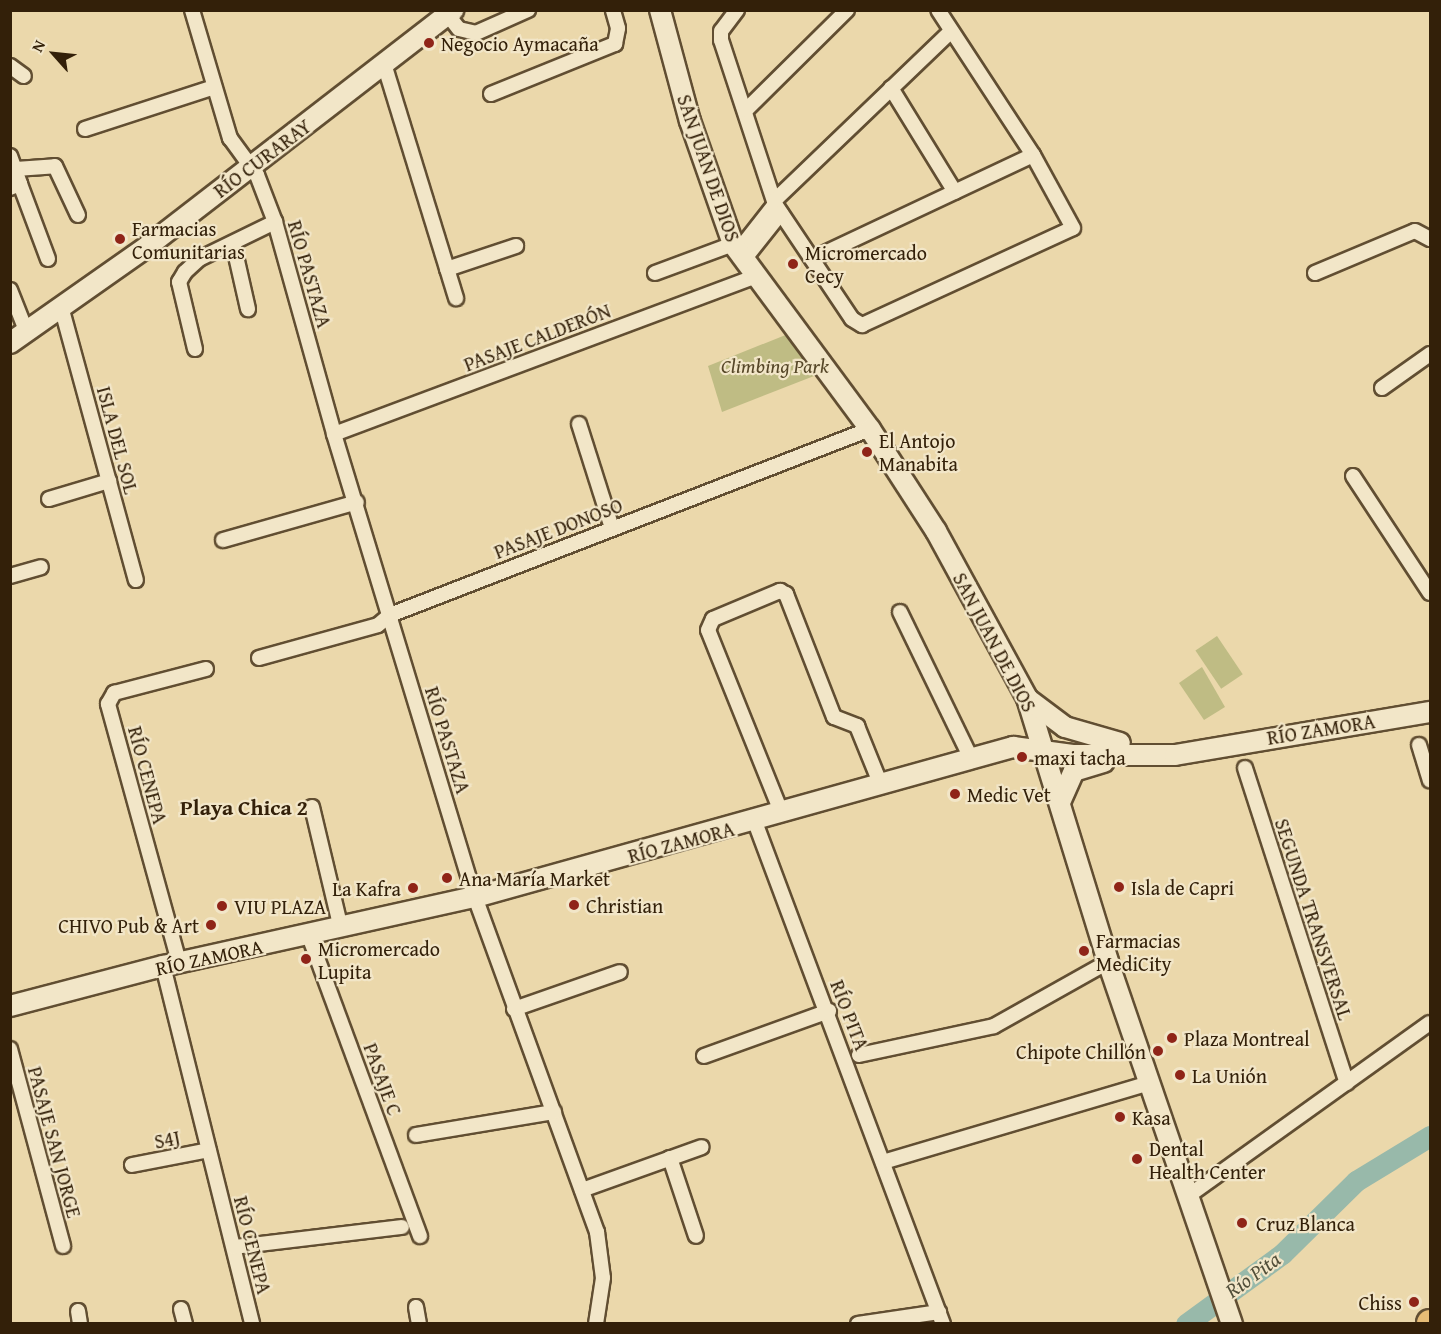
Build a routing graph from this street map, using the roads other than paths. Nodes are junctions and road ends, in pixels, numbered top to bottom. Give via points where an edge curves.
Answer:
1 (192, 10) edge
2 (528, 10) edge
3 (613, 10) edge
4 (660, 10) edge
5 (737, 10) edge
6 (847, 10) edge
7 (938, 10) edge
8 (448, 12) edge
9 (951, 31) junction
10 (10, 66) edge
11 (385, 67) junction
12 (24, 76) dead end
13 (214, 87) junction
14 (891, 88) junction
15 (491, 94) dead end
16 (746, 110) junction
17 (85, 129) dead end
18 (1033, 155) junction
19 (13, 163) edge
20 (248, 167) junction
21 (15, 186) edge
22 (955, 192) junction
23 (776, 206) junction
24 (78, 215) dead end
25 (275, 222) junction
26 (1429, 238) edge
27 (233, 243) junction
28 (516, 246) dead end
29 (742, 258) junction
30 (48, 259) dead end
31 (812, 259) junction
32 (447, 269) junction
33 (655, 273) dead end
34 (1315, 273) dead end
35 (10, 290) edge
36 (456, 298) dead end
37 (248, 309) dead end
38 (62, 310) junction
39 (19, 338) edge
40 (195, 349) dead end
41 (1431, 354) edge
42 (1382, 388) dead end
43 (579, 424) dead end
44 (870, 429) junction
45 (334, 434) junction
46 (1353, 476) dead end
47 (109, 481) junction
48 (49, 499) dead end
49 (357, 502) junction
50 (612, 528) junction
51 (224, 540) dead end
52 (41, 567) dead end
53 (10, 576) edge
54 (136, 580) dead end
55 (1431, 593) edge
56 (900, 612) dead end
57 (390, 615) junction
58 (260, 658) dead end
59 (206, 669) dead end
60 (1027, 698) junction
61 (1431, 712) edge
62 (1120, 743) junction
63 (1045, 745) junction
64 (1419, 745) dead end
65 (1012, 747) junction
66 (1212, 747) junction
67 (968, 752) junction
68 (1135, 757) junction
69 (949, 762) junction
70 (1052, 768) junction
71 (1245, 768) dead end
72 (1431, 780) edge
73 (881, 784) junction
74 (1061, 800) junction
75 (312, 807) dead end
76 (782, 814) junction
77 (755, 822) junction
78 (475, 897) junction
79 (340, 929) junction
80 (309, 936) junction
81 (1108, 962) junction
82 (172, 964) junction
83 (620, 972) dead end
84 (10, 1006) edge
85 (514, 1009) junction
86 (829, 1011) junction
87 (1431, 1023) edge
88 (10, 1049) edge
89 (859, 1054) dead end
90 (704, 1056) dead end
91 (1150, 1083) junction
92 (1347, 1083) junction
93 (554, 1112) junction
94 (416, 1134) dead end
95 (702, 1147) dead end
96 (209, 1150) junction
97 (670, 1158) junction
98 (884, 1162) junction
99 (132, 1165) dead end
100 (582, 1190) junction
101 (1188, 1196) junction
102 (402, 1227) dead end
103 (420, 1236) dead end
104 (696, 1236) dead end
105 (63, 1246) dead end
106 (234, 1247) junction
107 (416, 1307) dead end
108 (181, 1309) dead end
109 (941, 1318) edge
110 (185, 1323) edge
111 (252, 1323) edge
112 (419, 1323) edge
113 (596, 1323) edge
114 (858, 1323) edge
115 (1232, 1323) edge

1 - 13 street, RÍO PASTAZA
2 - 8 street via 476,33 459,29
3 - 15 street via 618,28 615,44
4 - 29 street, SAN JUAN DE DIOS via 690,121
5 - 16 street via 721,31 721,40
6 - 16 street
7 - 9 street
8 - 11 street, RÍO CURARAY
9 - 14 street
9 - 18 street
10 - 12 street
11 - 20 street, RÍO CURARAY
11 - 32 street
13 - 17 street
13 - 20 street, RÍO PASTAZA via 230,138
14 - 22 street
14 - 23 street
16 - 23 street
18 - 22 street
18 - 31 street via 1073,222 1069,232 862,325 852,319
19 - 21 street
19 - 24 street via 55,166
20 - 25 street, RÍO PASTAZA via 257,175
20 - 38 street, RÍO CURARAY
21 - 30 street
22 - 31 street
23 - 29 street
23 - 31 street
25 - 27 street
25 - 45 street, RÍO PASTAZA
26 - 34 street via 1415,231
27 - 37 street
27 - 40 street via 199,259 179,282
28 - 32 street
29 - 33 street
29 - 44 street, SAN JUAN DE DIOS
29 - 45 street, PASAJE CALDERÓN
32 - 36 street
35 - 39 street
38 - 39 street, RÍO CURARAY
38 - 47 street, ISLA DEL SOL
41 - 42 street
43 - 50 street
44 - 50 street, PASAJE DONOSO
44 - 60 street, SAN JUAN DE DIOS via 936,531
45 - 49 street, RÍO PASTAZA
46 - 55 street
47 - 48 street
47 - 54 street, ISLA DEL SOL
49 - 51 street
49 - 57 street, RÍO PASTAZA
50 - 57 street, PASAJE DONOSO
52 - 53 street
56 - 67 street
57 - 58 street, PASAJE DONOSO via 378,625
57 - 78 street, RÍO PASTAZA
59 - 82 street, RÍO CENEPA via 114,693 108,704
60 - 62 street via 1065,727
60 - 63 street, SAN JUAN DE DIOS
60 - 67 street via 1027,718 1017,737
61 - 66 street, RÍO ZAMORA
62 - 63 street, RÍO ZAMORA
62 - 66 street, RÍO ZAMORA
63 - 65 street, RÍO ZAMORA
63 - 68 street, RÍO ZAMORA via 1074,755
63 - 70 street, SAN JUAN DE DIOS
64 - 72 street
65 - 69 street, RÍO ZAMORA
65 - 70 street via 1037,754
66 - 68 street, RÍO ZAMORA
67 - 69 street
68 - 74 street via 1074,771
69 - 73 street, RÍO ZAMORA
70 - 74 street, SAN JUAN DE DIOS
71 - 92 street, SEGUNDA TRANSVERSAL
73 - 76 street, RÍO ZAMORA
73 - 76 street via 857,726 834,717 786,594 780,591 713,619 708,630
74 - 81 street, SAN JUAN DE DIOS
75 - 79 street
76 - 77 street, RÍO ZAMORA
77 - 78 street, RÍO ZAMORA
77 - 86 street, RÍO PITA
78 - 79 street, RÍO ZAMORA
78 - 85 street, RÍO PASTAZA
79 - 80 street, RÍO ZAMORA
80 - 82 street, RÍO ZAMORA
80 - 103 street, PASAJE C
81 - 89 street via 994,1026
81 - 91 street, SAN JUAN DE DIOS
82 - 84 street, RÍO ZAMORA
82 - 96 street, RÍO CENEPA
83 - 85 street
85 - 93 street, RÍO PASTAZA
86 - 90 street
86 - 98 street, RÍO PITA
87 - 92 street
88 - 105 street, PASAJE SAN JORGE
91 - 98 street
91 - 101 street, SAN JUAN DE DIOS
92 - 101 street
93 - 94 street
93 - 100 street, RÍO PASTAZA
95 - 97 street
96 - 99 street, S4J
96 - 106 street, RÍO CENEPA
97 - 100 street
97 - 104 street
98 - 109 street, RÍO PITA
100 - 113 street, RÍO PASTAZA via 602,1255
101 - 115 street, SAN JUAN DE DIOS
102 - 106 street
106 - 111 street, RÍO CENEPA
107 - 112 street
108 - 110 street
109 - 114 street

